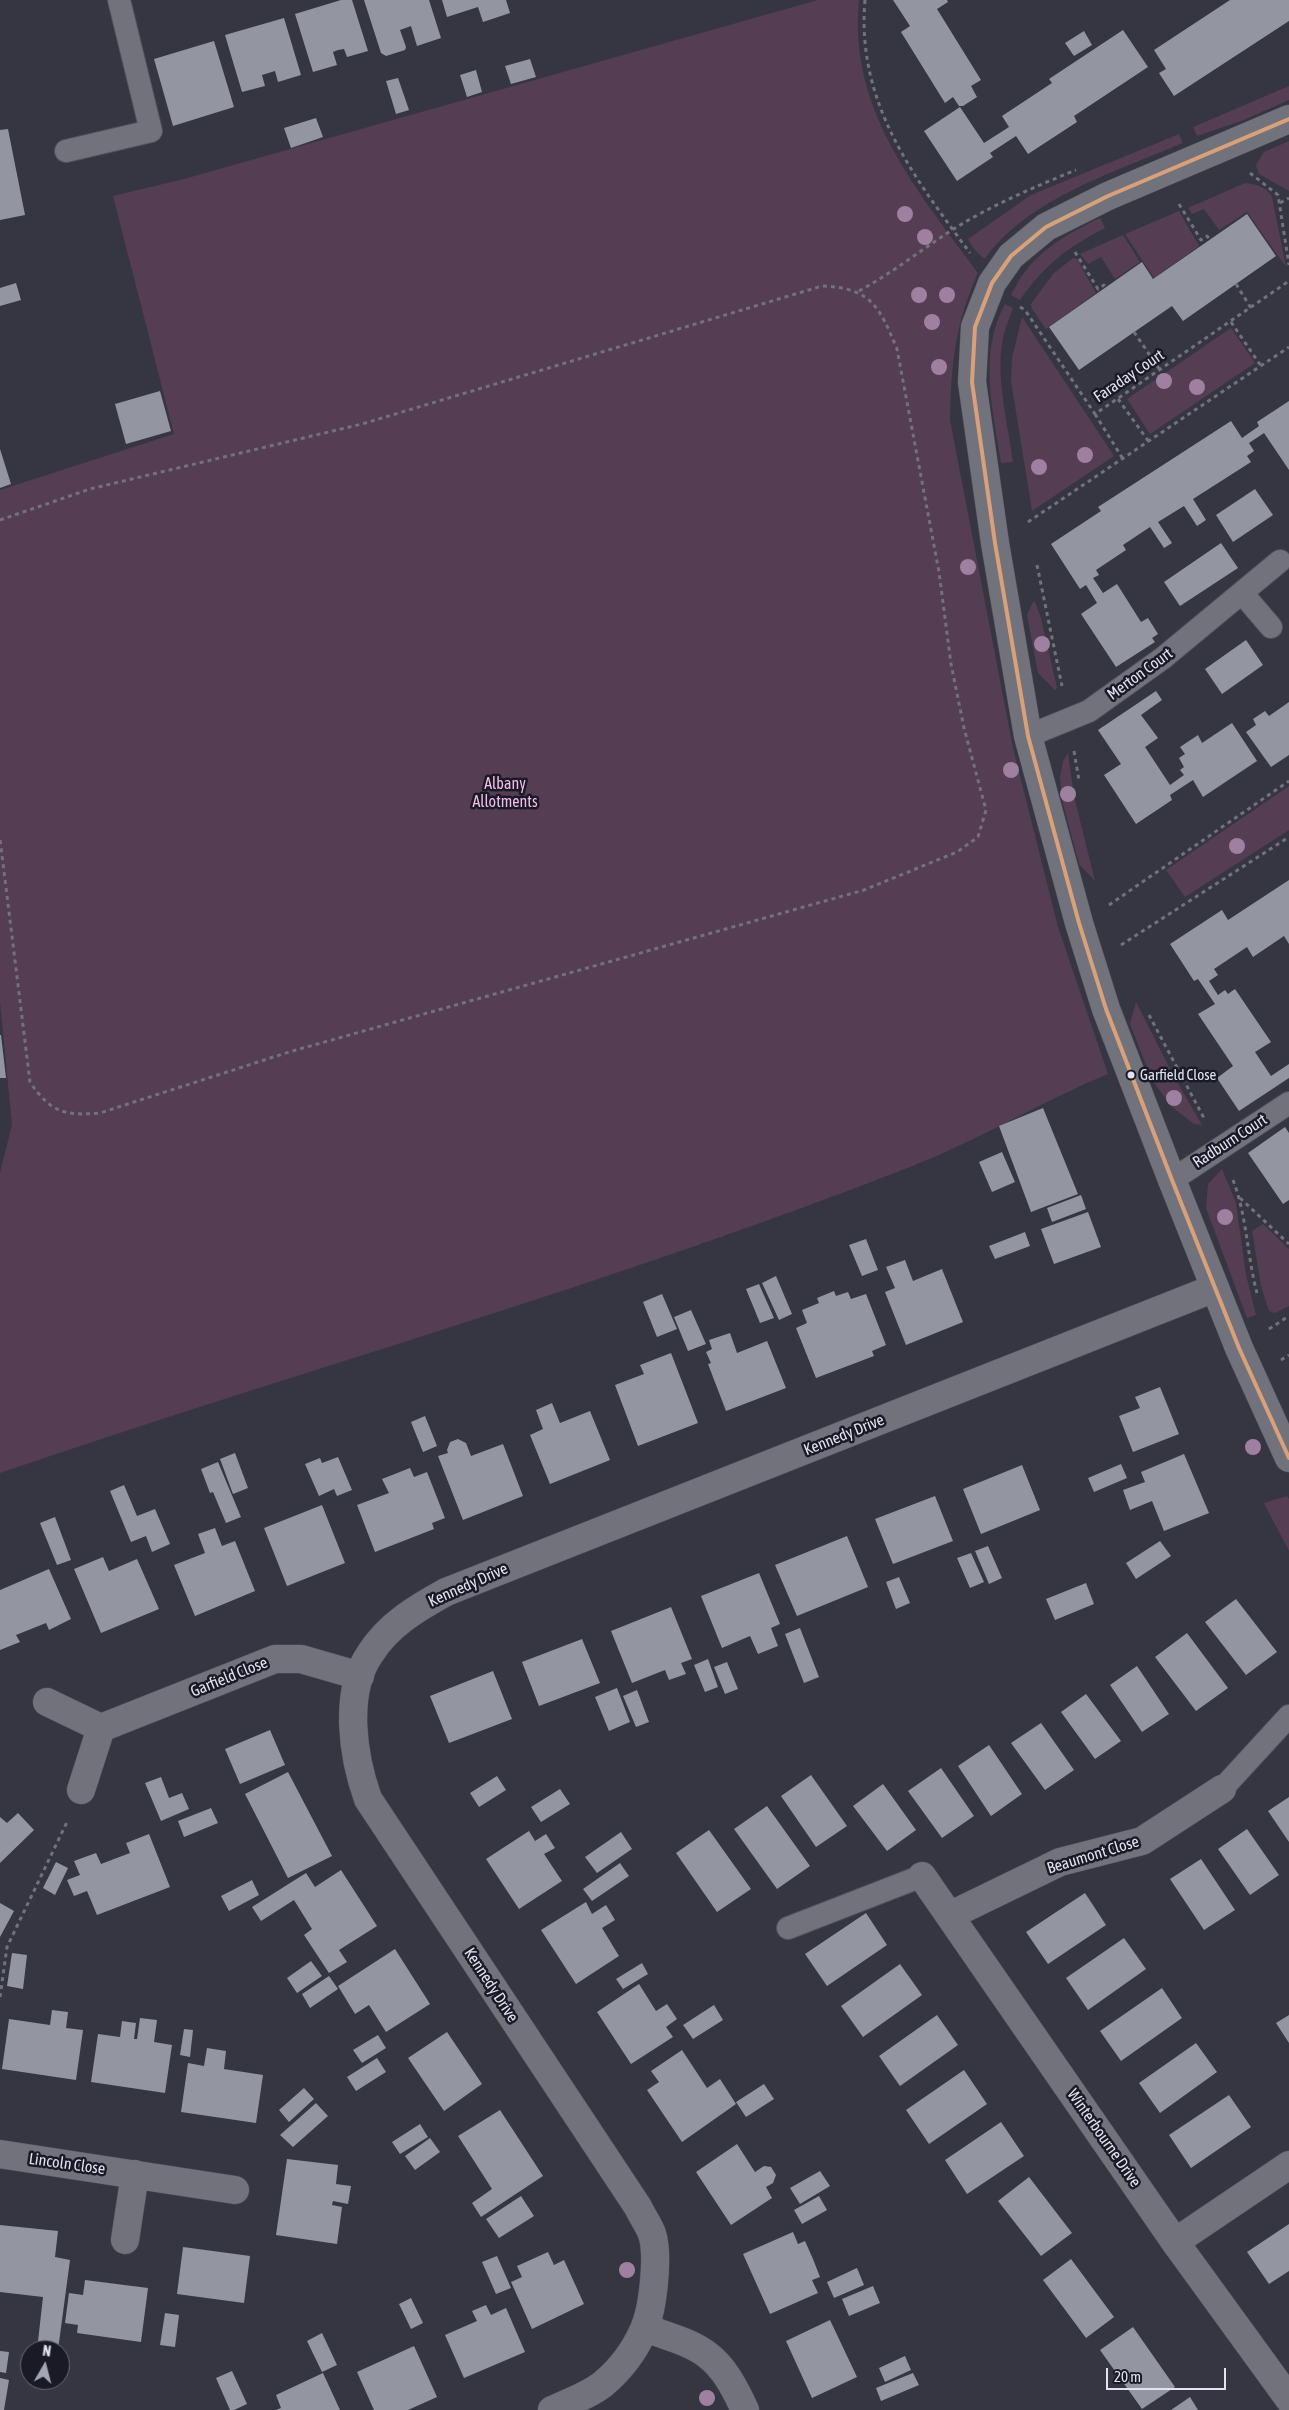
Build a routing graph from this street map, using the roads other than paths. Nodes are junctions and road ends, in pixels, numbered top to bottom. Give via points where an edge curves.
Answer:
1 (119, 0) edge
2 (1289, 119) edge
3 (66, 151) dead end
4 (1280, 561) dead end
5 (1242, 593) junction
6 (1271, 627) dead end
7 (1028, 736) junction
8 (1289, 1102) edge
9 (1172, 1180) junction
10 (1215, 1288) junction
11 (1289, 1458) edge
12 (360, 1676) junction
13 (47, 1702) dead end
14 (1289, 1716) edge
15 (101, 1728) junction
16 (1222, 1789) joint
17 (81, 1790) road end
18 (922, 1876) joint
19 (950, 1915) junction
20 (788, 1928) dead end
21 (0, 2154) edge
22 (1289, 2165) edge
23 (135, 2174) junction
24 (234, 2190) dead end
25 (125, 2240) dead end
26 (1175, 2242) junction
27 (645, 2328) junction
28 (1289, 2399) edge
29 (552, 2410) edge
30 (745, 2410) edge

1 - 3 lane via 151,131
2 - 7 street via 1108,196 1046,227 1012,256 992,283 975,327 972,382
4 - 5 lane, Merton Court
5 - 6 lane
5 - 7 lane, Merton Court via 1163,658 1089,711
7 - 9 street via 1078,923 1106,1009
8 - 9 lane, Radburn Court
9 - 10 street
10 - 11 street
10 - 12 street, Kennedy Drive via 446,1592 412,1611 390,1629 368,1656
12 - 15 street, Garfield Close via 300,1659 274,1659
12 - 27 street, Kennedy Drive via 354,1735 356,1757 368,1799 638,2207 652,2235 655,2277
13 - 15 street
14 - 16 lane, Beaumont Close
15 - 17 street
16 - 19 street, Beaumont Close via 1142,1841 1060,1862
18 - 19 street, Winterbourne Drive
18 - 20 lane
19 - 26 street, Winterbourne Drive
21 - 23 street, Lincoln Close
22 - 26 street
23 - 24 street, Lincoln Close
23 - 25 street
26 - 28 street, Winterbourne Drive
27 - 29 street, Kennedy Drive via 624,2364 603,2384
27 - 30 street via 706,2352 729,2377

